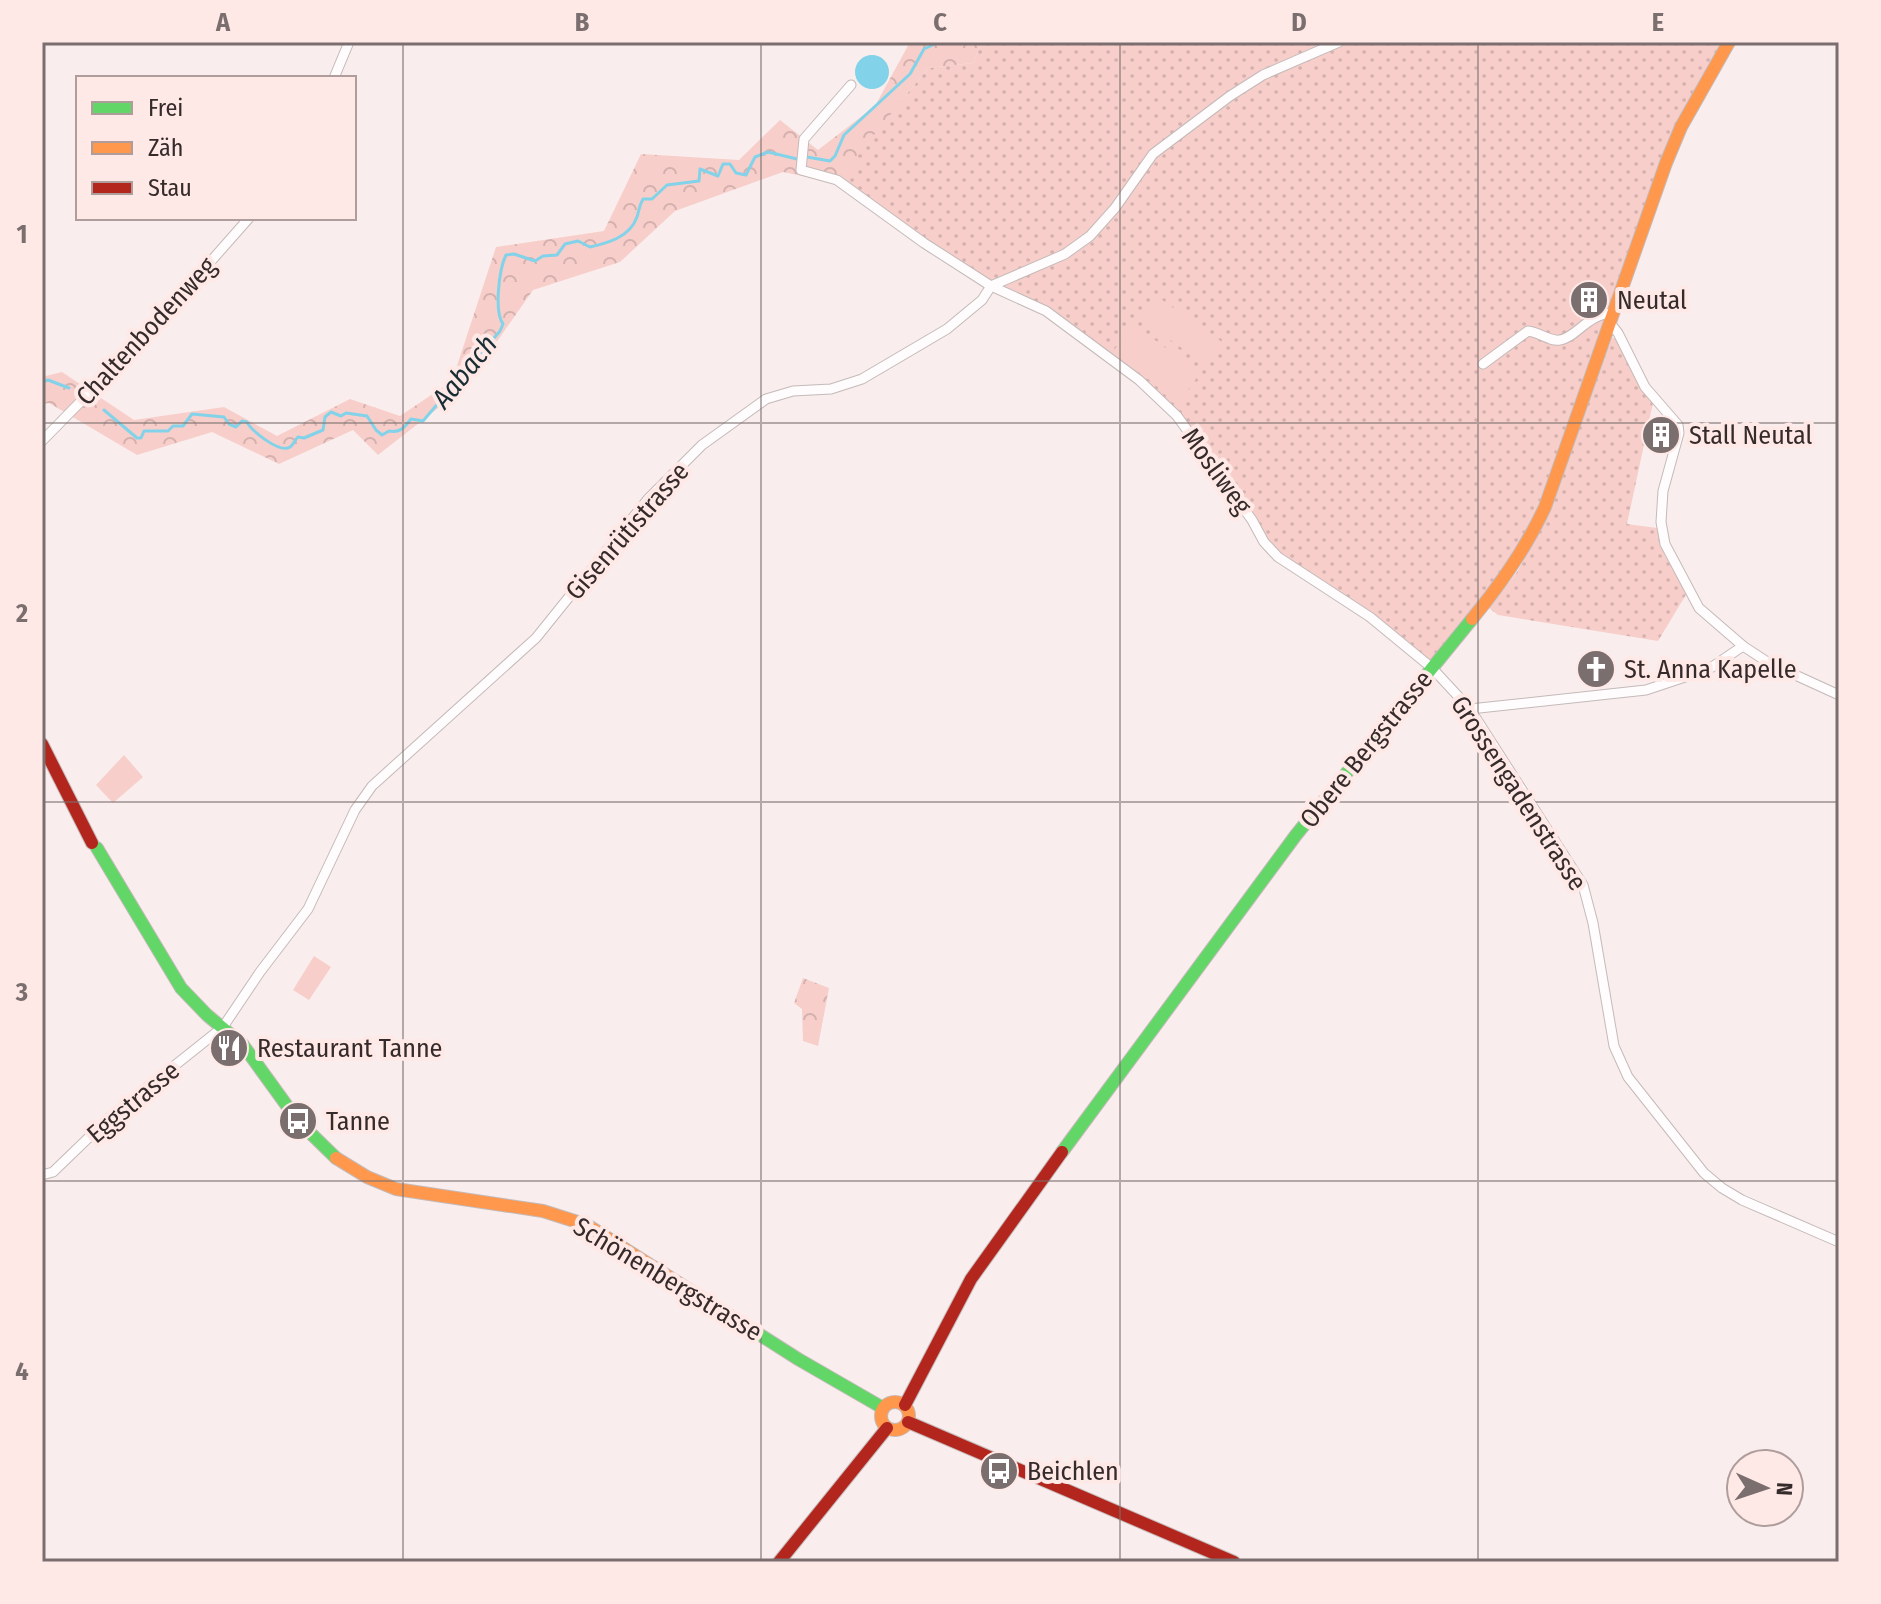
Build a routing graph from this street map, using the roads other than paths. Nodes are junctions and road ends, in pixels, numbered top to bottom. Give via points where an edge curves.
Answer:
1 (349, 42) edge
2 (1339, 42) edge
3 (1729, 42) edge
4 (335, 76) edge
5 (851, 85) dead end
6 (247, 220) edge
7 (991, 286) junction
8 (1612, 318) junction
9 (1483, 364) dead end
10 (42, 441) edge
11 (1743, 646) junction
12 (1432, 668) junction
13 (1839, 695) edge
14 (1470, 709) junction
15 (42, 744) edge
16 (223, 1027) junction
17 (42, 1175) edge
18 (1839, 1242) edge
19 (905, 1405) junction
20 (883, 1408) junction
21 (908, 1422) junction
22 (887, 1428) junction
23 (779, 1562) edge
24 (1234, 1562) edge

1 - 4 street
2 - 7 street, Gisenrütistrasse via 1245,85 1153,154 1090,236 1065,254
3 - 8 street, Obere Bergstrasse via 1676,139
5 - 7 street, Mosliweg via 804,139 801,170 837,180
6 - 10 street, Chaltenbodenweg via 145,336
7 - 12 street, Mosliweg via 1046,311 1139,380 1177,416 1278,557 1370,617
7 - 16 street, Gisenrütistrasse via 947,329 862,379 766,399 702,445 648,499 536,638 372,786 355,810 308,909
8 - 9 street via 1588,321 1557,341 1528,331
8 - 11 street via 1645,387 1678,425 1663,491 1665,544 1699,608
8 - 12 street, Obere Bergstrasse via 1534,531 1504,580
11 - 13 street
11 - 14 street via 1709,669 1646,690
12 - 14 street, Grossengadenstrasse
12 - 19 street, Obere Bergstrasse via 1258,885 1006,1227 971,1279
14 - 18 street, Grossengadenstrasse via 1583,885 1614,1046 1635,1087 1722,1188
15 - 16 street, Schönenbergstrasse via 86,835 181,988
16 - 17 street, Eggstrasse via 110,1117 53,1172
16 - 20 street, Schönenbergstrasse via 254,1059 306,1130 337,1159 383,1184 543,1211 587,1225
19 - 20 street via 893,1401
19 - 21 street
20 - 22 street via 881,1419
21 - 22 street via 899,1430
21 - 24 street
22 - 23 street

